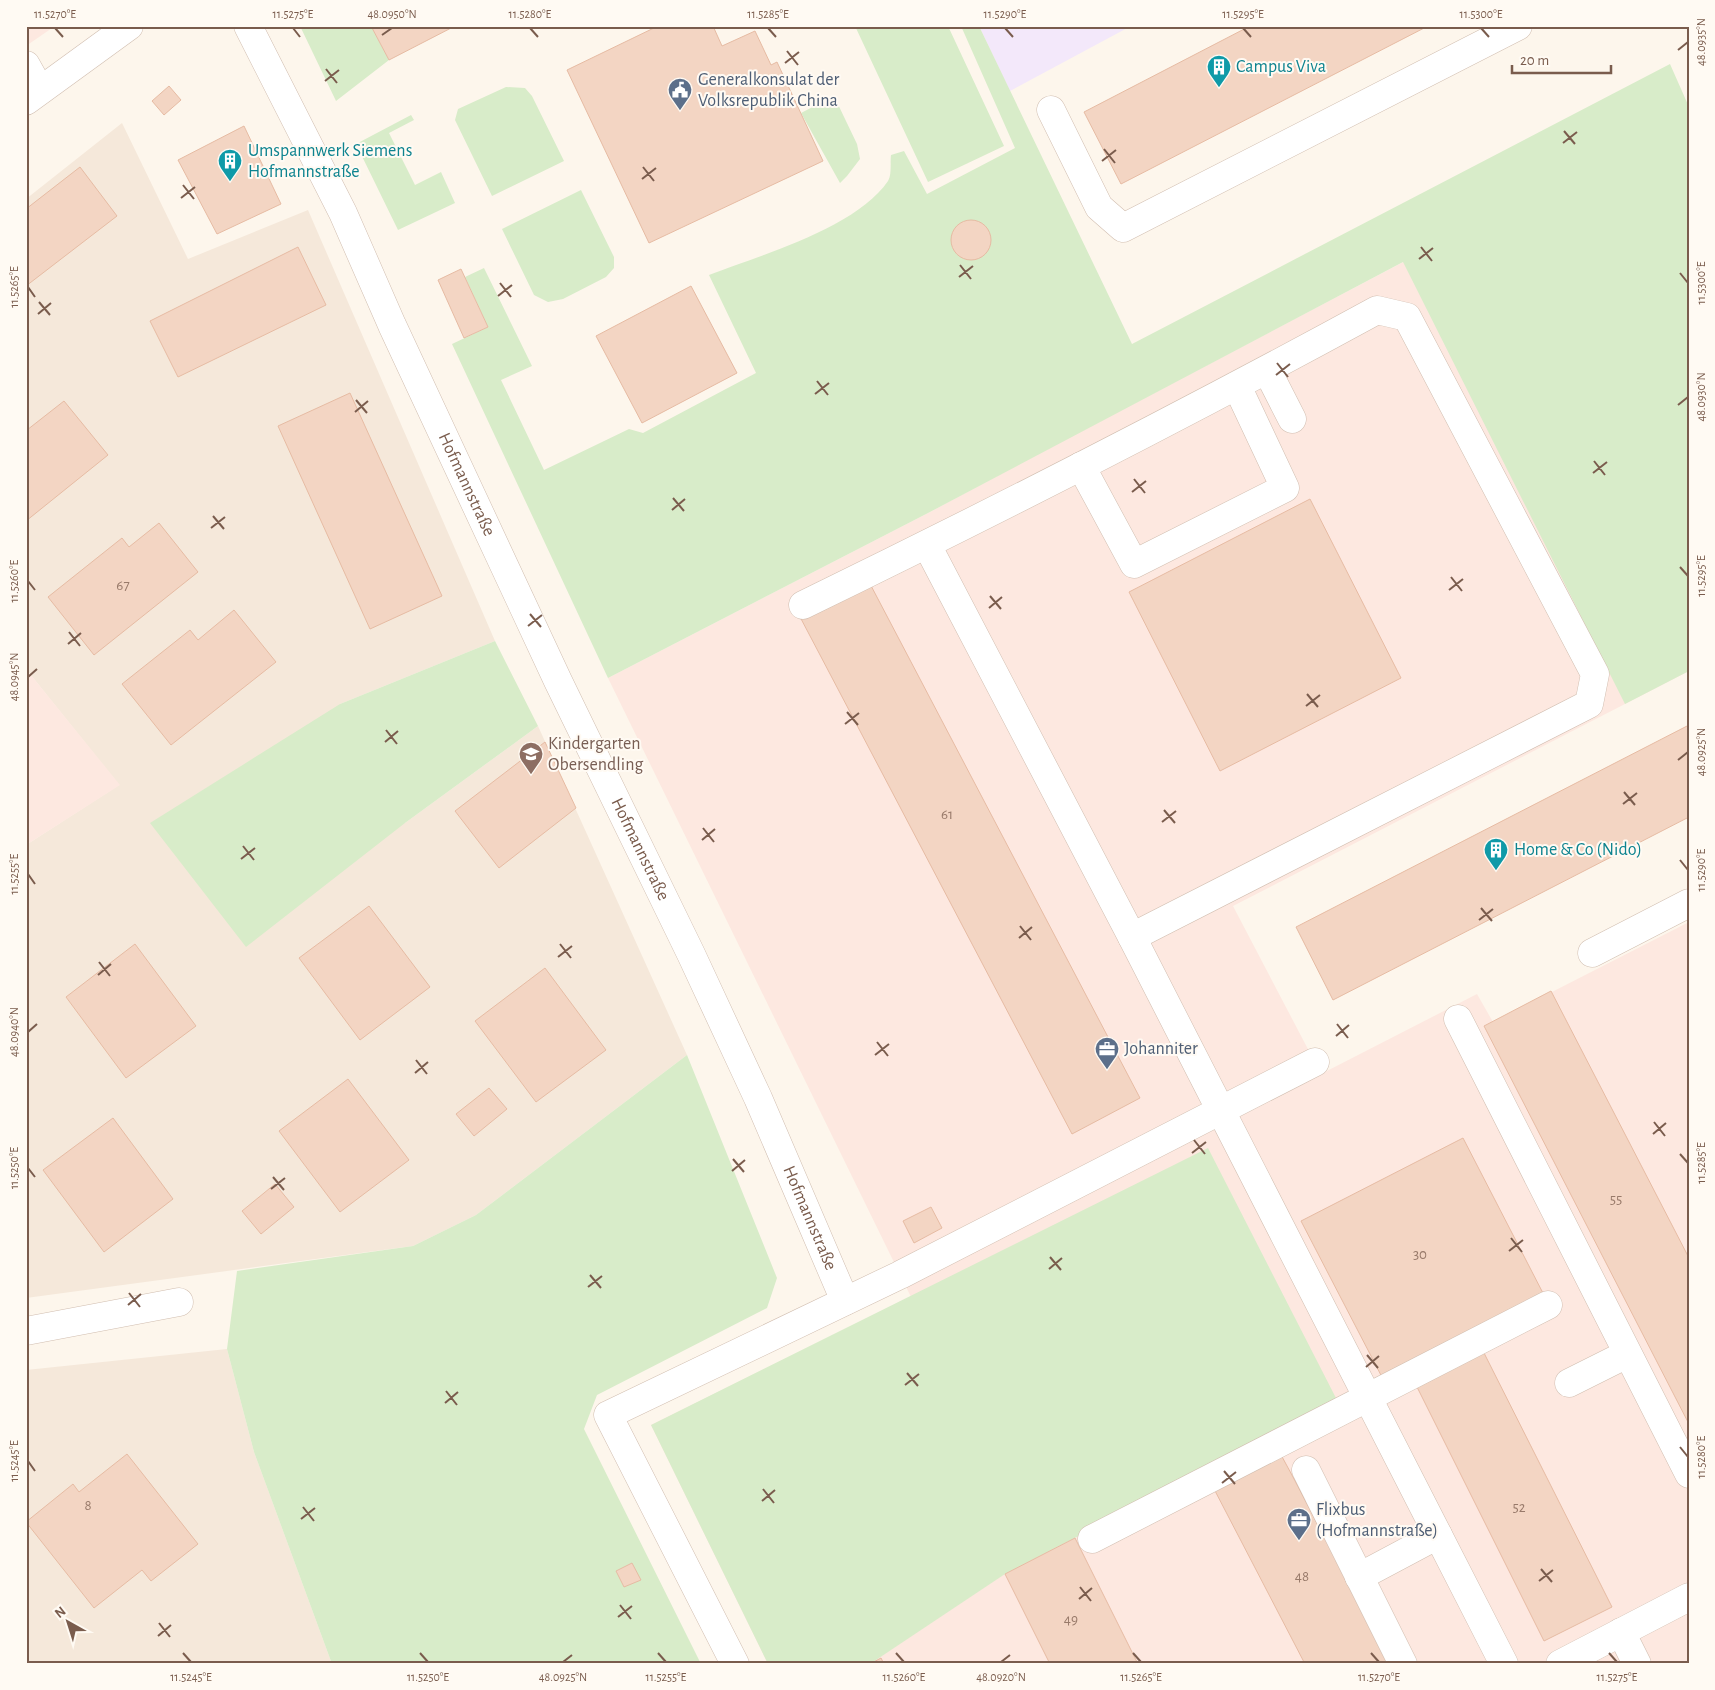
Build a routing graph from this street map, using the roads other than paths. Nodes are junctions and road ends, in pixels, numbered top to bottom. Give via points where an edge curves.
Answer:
1 (129, 26) edge
2 (248, 26) edge
3 (1518, 26) edge
4 (26, 65) edge
5 (33, 95) edge
6 (1051, 110) dead end
7 (1267, 370) junction
8 (1237, 386) junction
9 (1292, 419) dead end
10 (1081, 466) junction
11 (927, 544) junction
12 (803, 605) dead end
13 (1689, 903) edge
14 (1132, 937) junction
15 (1592, 953) dead end
16 (1458, 1019) dead end
17 (1315, 1062) dead end
18 (1220, 1111) junction
19 (845, 1301) junction
20 (179, 1302) dead end
21 (1548, 1305) dead end
22 (26, 1331) edge
23 (1627, 1354) junction
24 (1569, 1383) dead end
25 (1368, 1398) junction
26 (1306, 1470) dead end
27 (1689, 1474) edge
28 (1438, 1535) junction
29 (1092, 1539) dead end
30 (1359, 1577) junction
31 (1689, 1597) edge
32 (1621, 1632) junction
33 (735, 1664) edge
34 (1403, 1664) edge
35 (1504, 1664) edge
36 (1560, 1664) edge
37 (1637, 1664) edge

1 - 5 street
2 - 19 street, Hofmannstraße via 343,213 558,681 691,954 758,1098
3 - 6 street via 1123,228 1099,207
4 - 5 street
7 - 8 street
7 - 9 street
7 - 14 street via 1378,310 1407,317 1595,674 1589,704
8 - 10 street
8 - 10 street via 1285,488 1134,564
10 - 11 street
11 - 12 street
11 - 14 street
13 - 15 street
14 - 18 street
16 - 23 street
17 - 18 street
18 - 19 street
18 - 25 street
19 - 33 street via 608,1415
20 - 22 street
21 - 25 street
23 - 24 street
23 - 27 street
25 - 28 street
25 - 29 street
26 - 30 street
28 - 30 street
28 - 35 street
30 - 34 street
31 - 32 street
32 - 36 street
32 - 37 street

